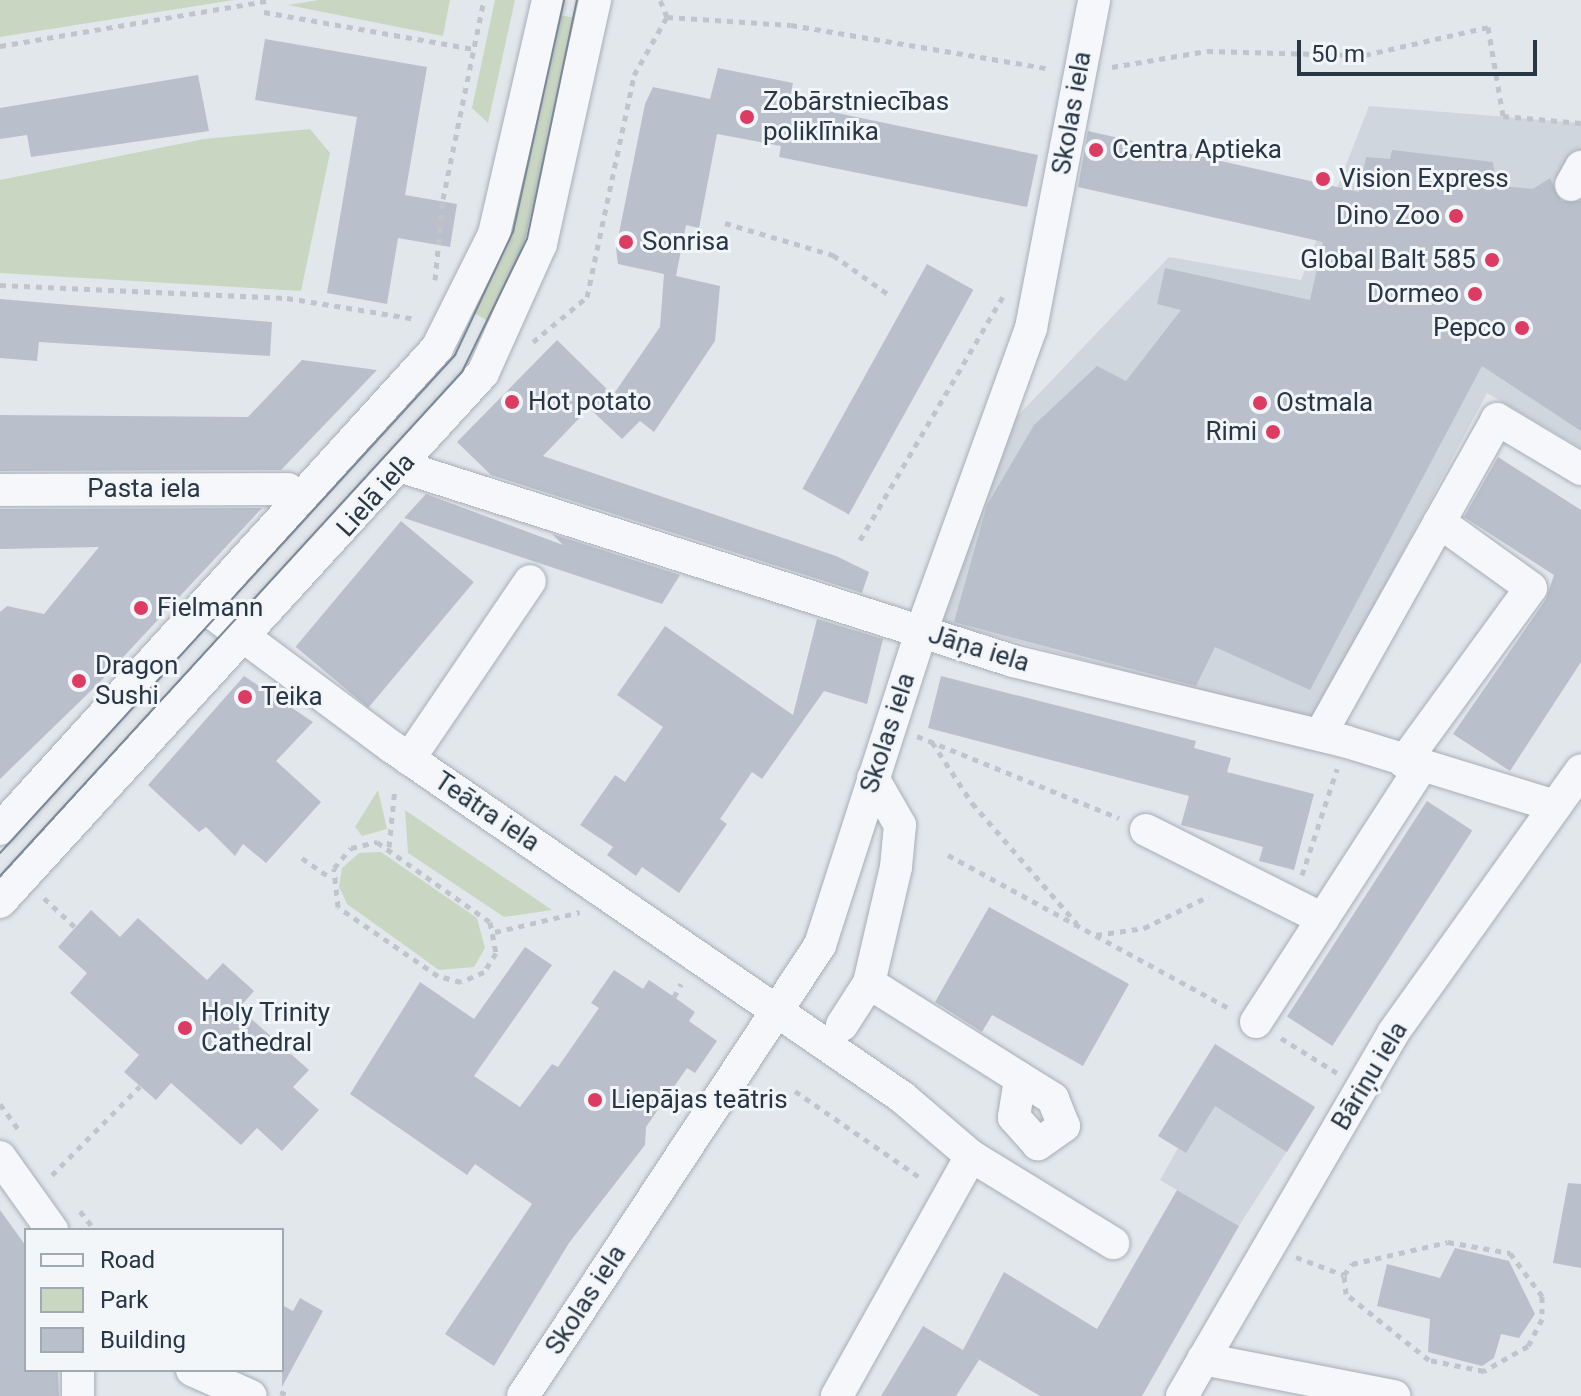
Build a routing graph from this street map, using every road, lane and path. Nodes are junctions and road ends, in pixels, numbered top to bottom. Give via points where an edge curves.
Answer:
1 (271, 0) edge
2 (484, 0) edge
3 (548, 0) edge
4 (595, 0) edge
5 (660, 0) edge
6 (1094, 0) edge
7 (264, 12) dead end
8 (667, 17) junction
9 (0, 46) edge
10 (474, 49) junction
11 (1069, 72) junction
12 (1581, 123) edge
13 (725, 223) dead end
14 (432, 275) dead end
15 (1042, 275) junction
16 (0, 285) edge
17 (889, 295) dead end
18 (456, 315) junction
19 (526, 348) dead end
20 (409, 469) dead end
21 (1581, 469) edge
22 (288, 489) dead end
23 (0, 490) edge
24 (1439, 522) junction
25 (860, 540) dead end
26 (530, 581) dead end
27 (204, 607) junction
28 (921, 632) junction
29 (243, 641) junction
30 (890, 727) junction
31 (1332, 738) junction
32 (931, 741) junction
33 (1412, 765) junction
34 (1581, 770) edge
35 (409, 772) junction
36 (873, 778) junction
37 (1555, 806) junction
38 (0, 829) edge
39 (1146, 830) joint
40 (389, 847) junction
41 (948, 855) dead end
42 (302, 858) dead end
43 (331, 878) junction
44 (1256, 880) junction
45 (22, 888) edge
46 (574, 902) dead end
47 (1294, 903) junction
48 (1323, 919) junction
49 (1078, 926) junction
50 (75, 927) dead end
51 (495, 932) junction
52 (1095, 935) junction
53 (672, 970) dead end
54 (869, 983) junction
55 (674, 997) dead end
56 (776, 1011) junction
57 (1256, 1022) junction
58 (842, 1025) dead end
59 (1020, 1078) dead end
60 (140, 1086) dead end
61 (1361, 1088) junction
62 (795, 1091) dead end
63 (971, 1156) junction
64 (0, 1157) edge
65 (52, 1175) dead end
66 (947, 1197) junction
67 (51, 1228) edge
68 (1113, 1243) dead end
69 (1269, 1247) junction
70 (1344, 1275) junction
71 (1203, 1359) junction
72 (78, 1372) edge
73 (197, 1372) edge
74 (78, 1396) edge
75 (251, 1396) edge
76 (523, 1396) edge
77 (837, 1396) edge
78 (1182, 1396) edge
79 (1394, 1396) edge

1 - 9 path
2 - 10 path
3 - 18 street, Lielā iela via 494,234
4 - 29 street, Lielā iela via 541,244 512,321 483,373
5 - 8 path
6 - 11 street, Skolas iela
7 - 10 path
8 - 11 path via 791,25
8 - 19 path via 634,75 587,297
10 - 14 path
11 - 12 path via 1207,51 1365,55 1488,27 1503,116
11 - 15 street, Skolas iela
13 - 17 path via 833,255
15 - 25 path via 1010,283
15 - 28 street, Skolas iela via 999,424
16 - 18 path via 287,298 404,321
18 - 27 street, Lielā iela via 387,408
20 - 28 street, Jāņa iela
21 - 24 street via 1497,419
22 - 23 street, Pasta iela
24 - 31 street
24 - 33 street via 1531,588
26 - 35 street
27 - 29 street, Teātra iela
27 - 38 street, Lielā iela
28 - 30 street, Skolas iela
28 - 31 street, Jāņa iela
29 - 35 street, Teātra iela
29 - 45 street, Lielā iela
30 - 32 path
30 - 36 street, Skolas iela
31 - 33 street, Jāņa iela
31 - 47 path
32 - 39 path
32 - 49 path via 972,803
33 - 37 street, Jāņa iela
33 - 48 street
34 - 37 street, Bāriņu iela
35 - 40 path via 396,775
35 - 56 street, Teātra iela
36 - 54 street via 900,825
36 - 56 street, Skolas iela via 820,945
37 - 61 street, Bāriņu iela
39 - 44 street
40 - 43 path via 351,848
40 - 51 path via 482,913
41 - 49 path
42 - 43 path
43 - 51 path via 338,907 449,981 484,972 496,953
44 - 47 street
44 - 52 path via 1177,906 1144,928
45 - 50 path
46 - 51 path via 587,911
47 - 48 street
48 - 57 street
49 - 52 path
52 - 57 path
53 - 55 path via 684,979
54 - 58 street
54 - 59 street
56 - 63 street, Teātra iela via 902,1097
56 - 76 street, Skolas iela
57 - 61 path
60 - 65 path
61 - 69 street, Bāriņu iela
62 - 66 path
63 - 66 street
63 - 68 street, Teātra iela
64 - 67 street
66 - 77 street
69 - 70 path
69 - 71 street, Bāriņu iela
70 - 70 path via 1379,1255 1476,1243 1520,1262 1542,1296 1542,1319 1528,1346 1472,1373 1429,1360 1352,1303
71 - 78 street, Bāriņu iela
71 - 79 street
72 - 74 street
73 - 75 street

